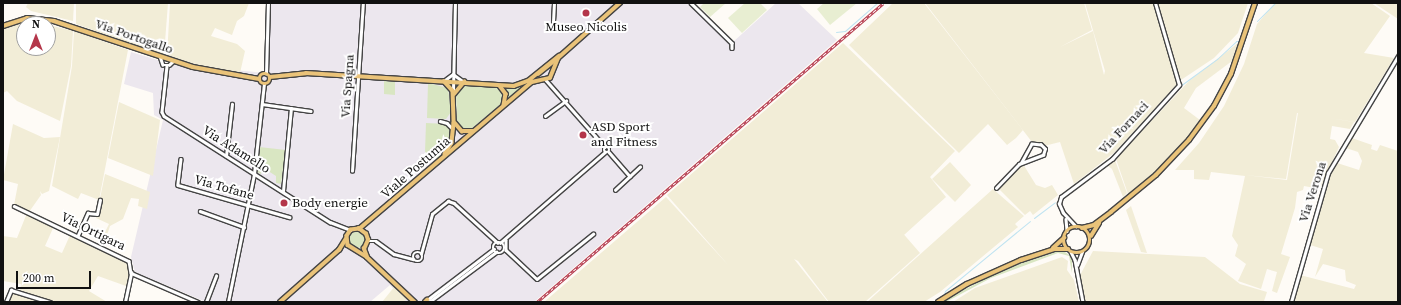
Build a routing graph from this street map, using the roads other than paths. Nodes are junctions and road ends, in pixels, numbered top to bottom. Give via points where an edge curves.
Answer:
1 (268, 3) edge
2 (363, 3) edge
3 (455, 3) edge
4 (554, 3) edge
5 (620, 3) edge
6 (1155, 3) edge
7 (1255, 3) edge
8 (693, 4) edge
9 (553, 22) dead end
10 (4, 25) edge
11 (732, 48) dead end
12 (160, 56) junction
13 (559, 56) junction
14 (1398, 56) edge
15 (173, 61) junction
16 (167, 66) junction
17 (544, 71) junction
18 (453, 73) junction
19 (266, 74) junction
20 (552, 75) junction
21 (535, 76) junction
22 (270, 77) junction
23 (360, 77) junction
24 (260, 79) junction
25 (545, 79) junction
26 (443, 80) junction
27 (453, 81) junction
28 (464, 82) junction
29 (264, 84) junction
30 (498, 85) junction
31 (554, 86) junction
32 (453, 92) junction
33 (566, 101) junction
34 (232, 104) dead end
35 (262, 104) junction
36 (504, 106) junction
37 (291, 108) junction
38 (312, 111) dead end
39 (545, 116) dead end
40 (440, 121) dead end
41 (454, 122) junction
42 (475, 130) junction
43 (454, 133) junction
44 (605, 147) junction
45 (605, 152) junction
46 (609, 152) junction
47 (226, 156) junction
48 (181, 159) dead end
49 (438, 162) junction
50 (1022, 162) junction
51 (640, 168) dead end
52 (352, 171) dead end
53 (254, 174) junction
54 (630, 176) junction
55 (996, 188) dead end
56 (615, 190) dead end
57 (283, 191) junction
58 (100, 200) dead end
59 (14, 206) dead end
60 (249, 206) junction
61 (200, 211) dead end
62 (289, 217) dead end
63 (1066, 218) junction
64 (371, 221) junction
65 (1101, 221) junction
66 (244, 227) junction
67 (1076, 227) junction
68 (1082, 228) junction
69 (342, 229) junction
70 (359, 229) junction
71 (351, 230) junction
72 (1067, 231) junction
73 (366, 234) junction
74 (593, 234) dead end
75 (78, 235) junction
76 (1064, 238) junction
77 (1090, 238) junction
78 (346, 239) junction
79 (506, 239) junction
80 (492, 240) junction
81 (367, 242) junction
82 (499, 243) junction
83 (365, 246) junction
84 (350, 247) junction
85 (505, 247) junction
86 (422, 248) junction
87 (494, 248) junction
88 (339, 250) junction
89 (357, 250) junction
90 (1069, 250) junction
91 (1048, 251) junction
92 (496, 252) junction
93 (503, 252) junction
94 (510, 252) junction
95 (1082, 252) junction
96 (417, 253) junction
97 (421, 254) junction
98 (367, 257) junction
99 (413, 257) junction
100 (1076, 268) junction
101 (131, 273) junction
102 (216, 276) dead end
103 (411, 300) edge
104 (192, 301) edge
105 (6, 302) edge
106 (50, 302) edge
107 (125, 302) edge
108 (198, 302) edge
109 (206, 302) edge
110 (228, 302) edge
111 (280, 302) edge
112 (415, 302) edge
113 (427, 302) edge
114 (938, 302) edge
115 (1082, 302) edge
116 (1291, 302) edge

1 - 19 street
2 - 23 street, Via Spagna
3 - 18 street
4 - 9 street
5 - 13 main road
6 - 63 street, Via Fornaci via 1179,85 1112,159 1061,197 1059,204
7 - 65 main road via 1231,74 1214,106 1173,158
8 - 11 street via 732,43
10 - 12 main road, Via Portogallo via 27,18 54,21
12 - 15 main road, Via Portogallo
12 - 16 street via 161,62
13 - 17 main road
13 - 20 main road
13 - 21 main road
14 - 116 street, Via Verona via 1328,173
15 - 16 street
15 - 24 main road, Via Portogallo via 216,73
16 - 47 street, Via Adamello via 162,112 164,116
17 - 20 main road
17 - 21 main road
17 - 25 main road
18 - 26 street via 449,79
18 - 27 street
18 - 28 street
19 - 22 main road
19 - 24 main road
20 - 25 main road, Viale Postumia
20 - 31 street
21 - 30 main road via 520,85
22 - 23 main road via 306,73
22 - 29 main road via 270,82
23 - 26 main road
23 - 52 street, Via Spagna
24 - 29 main road
25 - 31 street
25 - 36 main road, Viale Postumia via 532,82
26 - 27 main road
26 - 32 main road
27 - 28 main road
27 - 32 street
28 - 30 main road
28 - 32 main road
29 - 35 street
30 - 36 main road via 506,94
31 - 33 street
32 - 41 main road
33 - 39 street
33 - 44 street
34 - 47 street
35 - 37 street
35 - 53 street
36 - 42 main road, Viale Postumia
37 - 38 street
37 - 57 street
40 - 43 street via 450,126
41 - 42 main road, Viale Postumia via 462,131
41 - 43 main road
42 - 49 main road, Viale Postumia
43 - 49 main road via 450,147
44 - 45 street
44 - 46 street via 610,148
45 - 46 street
45 - 79 street
46 - 54 street
47 - 53 street, Via Adamello
48 - 60 street, Via Tofane via 178,185
49 - 64 main road, Viale Postumia
50 - 50 street via 1043,155 1045,149 1041,145 1032,144
50 - 55 street
51 - 54 street
53 - 57 street, Via Adamello
53 - 60 street
54 - 56 street
57 - 69 street, Via Adamello
58 - 75 street via 97,214 88,213
59 - 75 street, Via Ortigara
60 - 62 street, Via Tofane
60 - 66 street
61 - 66 street
63 - 67 street
63 - 72 street, Via Fornaci
64 - 70 main road, Viale Postumia
64 - 73 main road, Viale Postumia
65 - 68 main road
65 - 77 main road
66 - 110 street
67 - 68 main road
67 - 72 main road
68 - 77 main road
69 - 71 street, Via Adamello
69 - 78 street
70 - 71 main road
70 - 73 main road
71 - 78 main road
72 - 76 main road
73 - 81 main road
74 - 94 street via 540,278 533,276
75 - 101 street, Via Ortigara via 129,261
76 - 90 main road
76 - 91 main road
77 - 95 main road via 1088,247
78 - 84 main road
78 - 88 main road
79 - 82 street
79 - 85 street
80 - 82 street
80 - 86 street via 454,203 448,201 433,212
80 - 87 street
81 - 83 main road
81 - 99 street via 376,241 388,250
82 - 85 street
82 - 87 street
83 - 89 main road
83 - 98 main road
84 - 88 main road
84 - 89 main road
85 - 93 street
85 - 94 street
86 - 96 street
86 - 97 street
87 - 92 street
87 - 113 street
88 - 111 main road
89 - 98 main road
90 - 91 main road
90 - 95 main road
90 - 100 street
91 - 114 main road via 979,279
92 - 93 street
92 - 113 street
93 - 94 street
95 - 100 street
96 - 97 street
96 - 99 street
97 - 99 street via 420,262
98 - 103 main road
100 - 115 street
101 - 104 street
101 - 107 street
102 - 109 street
103 - 112 main road
104 - 108 street
105 - 106 street via 11,290

